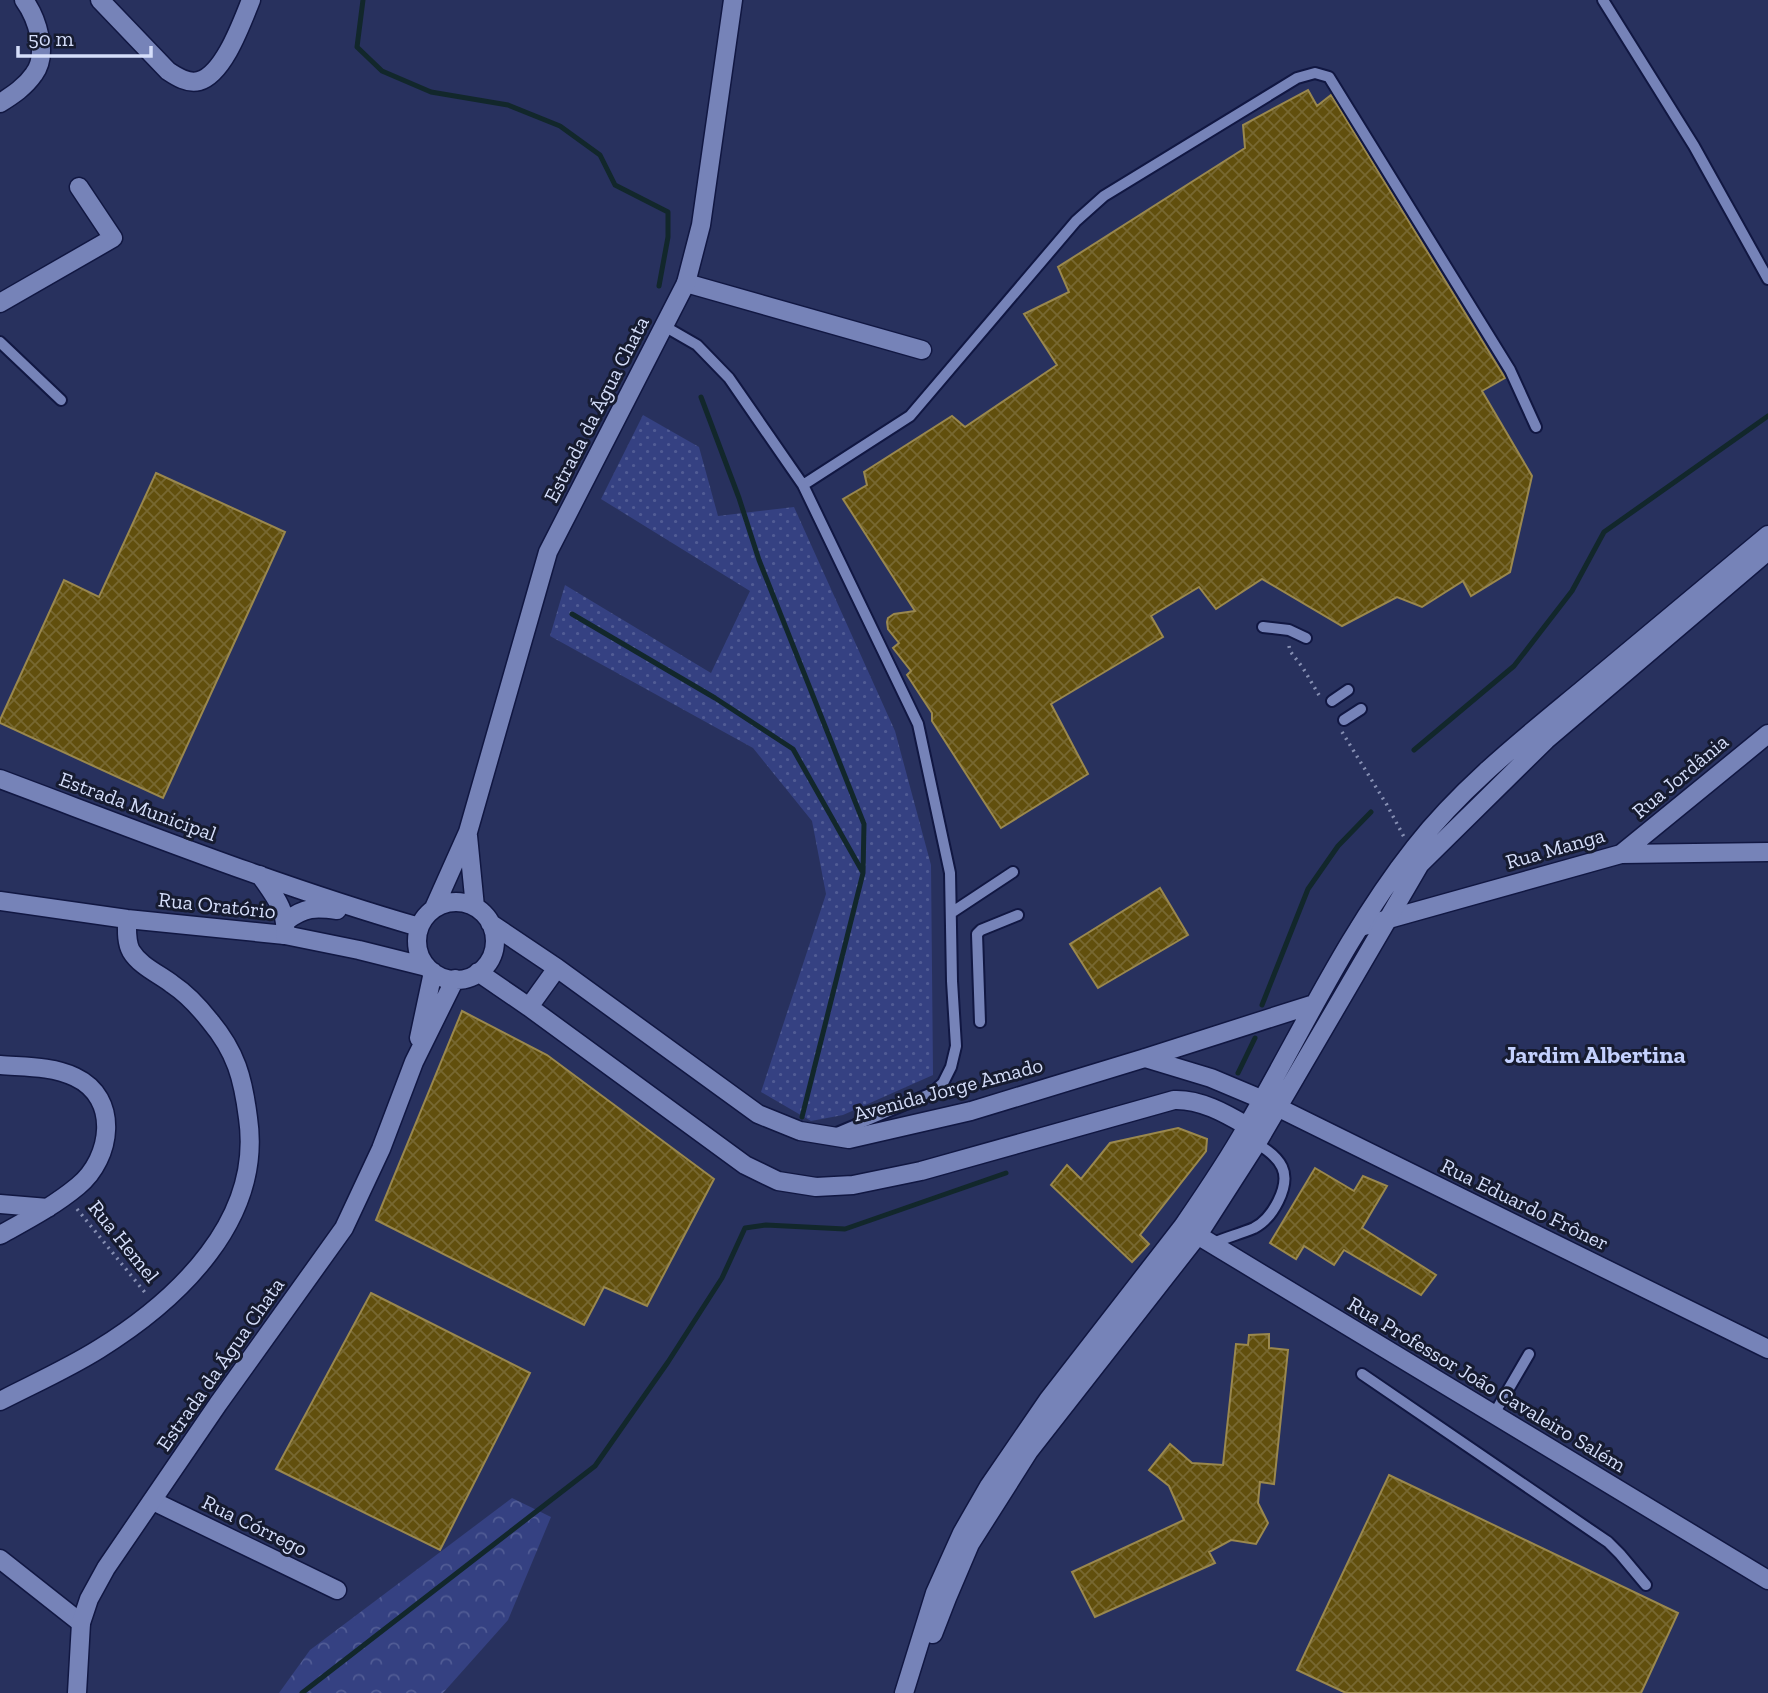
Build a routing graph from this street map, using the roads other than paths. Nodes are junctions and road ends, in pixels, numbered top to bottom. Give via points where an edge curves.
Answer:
1 (100, 0) edge
2 (251, 0) edge
3 (733, 0) edge
4 (1603, 0) edge
5 (26, 1) edge
6 (0, 103) edge
7 (79, 187) dead end
8 (1768, 279) edge
9 (686, 283) junction
10 (0, 303) edge
11 (664, 326) junction
12 (0, 342) edge
13 (922, 350) dead end
14 (61, 400) dead end
15 (1536, 427) dead end
16 (803, 485) junction
17 (1768, 535) edge
18 (1768, 551) edge
19 (1263, 627) dead end
20 (1306, 638) dead end
21 (1348, 690) dead end
22 (1327, 700) road end
23 (1361, 709) dead end
24 (1342, 724) road end
25 (1768, 734) edge
26 (0, 779) edge
27 (468, 832) junction
28 (1768, 852) edge
29 (1621, 853) junction
30 (1013, 872) dead end
31 (260, 876) junction
32 (0, 901) edge
33 (475, 907) junction
34 (434, 908) junction
35 (951, 913) junction
36 (376, 915) junction
37 (1018, 915) dead end
38 (127, 919) junction
39 (1387, 920) junction
40 (490, 923) junction
41 (419, 927) junction
42 (1360, 927) junction
43 (286, 928) junction
44 (557, 968) junction
45 (430, 970) junction
46 (478, 972) junction
47 (455, 979) junction
48 (1314, 1004) junction
49 (529, 1007) junction
50 (980, 1022) dead end
51 (1146, 1058) junction
52 (414, 1062) junction
53 (0, 1065) edge
54 (1269, 1103) junction
55 (1249, 1135) junction
56 (830, 1136) junction
57 (0, 1204) edge
58 (48, 1208) junction
59 (0, 1235) edge
60 (1198, 1235) junction
61 (1768, 1349) edge
62 (1529, 1354) dead end
63 (1362, 1374) dead end
64 (0, 1401) edge
65 (1494, 1415) junction
66 (153, 1501) junction
67 (0, 1559) edge
68 (1768, 1580) edge
69 (1646, 1585) dead end
70 (337, 1590) dead end
71 (81, 1623) junction
72 (77, 1693) edge
73 (904, 1693) edge
74 (911, 1693) edge

1 - 2 street via 168,71 188,81 199,81 219,65
3 - 9 street, Estrada da Água Chata via 701,225
4 - 8 lane via 1694,146
5 - 6 street via 42,48 37,71
7 - 10 street via 113,238
9 - 11 street, Estrada da Água Chata
9 - 13 street
11 - 16 lane via 697,345 729,378
11 - 27 street, Estrada da Água Chata via 548,552
12 - 14 lane
15 - 16 lane via 1510,370 1329,77 1315,73 1297,78 1104,196 1076,221 910,416
16 - 35 lane via 918,724 950,873
17 - 42 street via 1479,778 1415,846
18 - 39 street via 1546,740 1420,864
19 - 20 lane
21 - 22 lane
23 - 24 lane
25 - 29 street, Rua Jordânia
26 - 31 street, Estrada Municipal
27 - 33 street, Estrada da Água Chata
27 - 34 street, Estrada da Água Chata
28 - 29 street, Rua Manga
29 - 39 street, Rua Manga
30 - 35 lane
31 - 36 street, Estrada Municipal
31 - 43 street via 281,906
32 - 38 street, Rua Oratório
33 - 34 street via 461,902
33 - 40 street
34 - 41 street
35 - 56 lane via 956,1046 943,1083 932,1093
36 - 41 street, Estrada Municipal
36 - 43 street via 310,908
37 - 50 lane via 977,934
38 - 43 street, Rua Oratório
38 - 64 street via 131,951 197,1005 236,1061 250,1131 248,1166 230,1221 190,1277 157,1308 99,1349
39 - 42 street, Rua Manga
39 - 54 street
40 - 44 street, Avenida Jorge Amado
40 - 46 street via 492,955
41 - 45 street via 417,948
42 - 48 street
43 - 45 street, Rua Oratório
44 - 49 street
44 - 56 street, Avenida Jorge Amado via 758,1114 800,1131
45 - 47 street
45 - 52 street, Estrada da Água Chata
46 - 47 street
46 - 49 street
47 - 52 street, Estrada da Água Chata
48 - 51 street, Avenida Jorge Amado
48 - 54 street
49 - 55 street via 745,1165 778,1181 816,1187 853,1185 920,1171 1174,1100 1199,1102
51 - 54 street via 1211,1078
51 - 56 street, Avenida Jorge Amado via 971,1111 849,1139
52 - 66 street, Estrada da Água Chata via 344,1228
53 - 58 street via 50,1069 75,1077 92,1088 102,1105 107,1126 96,1166 80,1185
54 - 55 street
54 - 61 street, Rua Eduardo Frôner
55 - 60 street
55 - 60 lane via 1283,1168 1280,1199 1254,1228
57 - 58 street
58 - 59 street
60 - 65 street, Rua Professor João Cavaleiro Salém
60 - 73 street via 1048,1400 989,1486 935,1593
60 - 74 street via 1029,1451 970,1544
62 - 65 lane
63 - 69 lane via 1608,1542
65 - 68 street, Rua Professor João Cavaleiro Salém
66 - 70 street, Rua Córrego
66 - 71 street, Estrada da Água Chata via 106,1568
67 - 71 street
71 - 72 street, Estrada da Água Chata

